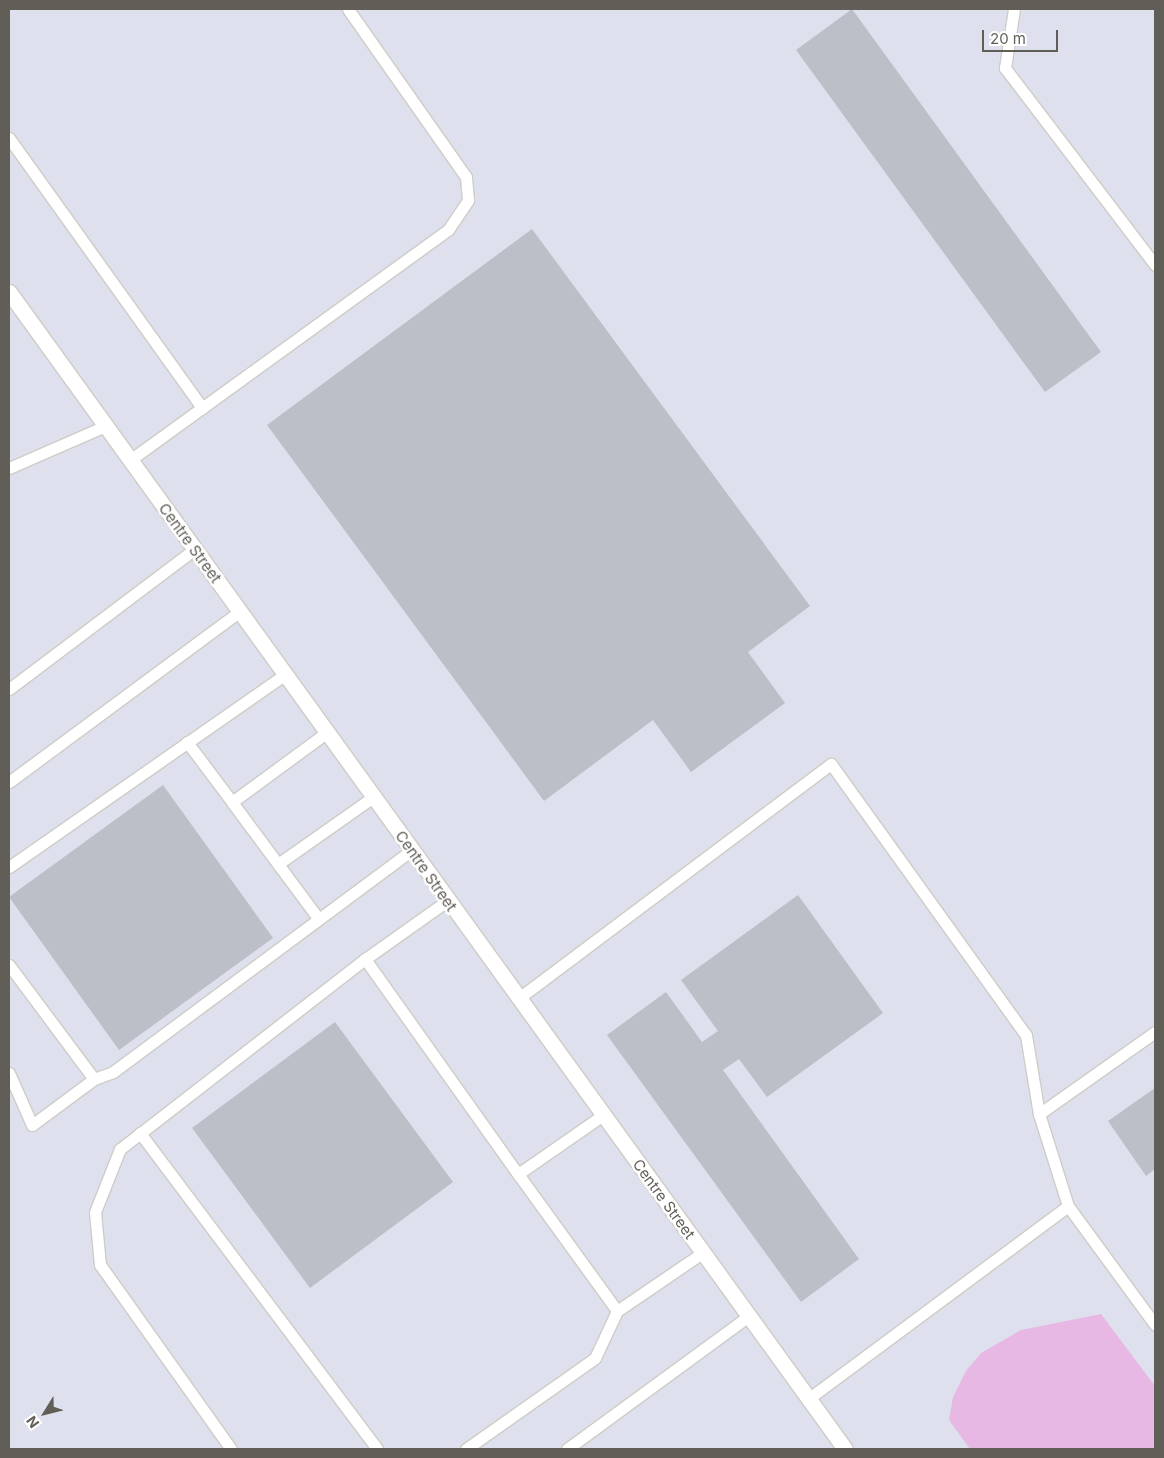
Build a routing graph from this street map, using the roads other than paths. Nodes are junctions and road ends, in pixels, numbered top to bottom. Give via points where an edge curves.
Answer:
1 (348, 9) edge
2 (1014, 9) edge
3 (9, 138) edge
4 (1155, 265) edge
5 (10, 296) edge
6 (202, 408) junction
7 (105, 426) junction
8 (130, 460) junction
9 (9, 468) edge
10 (195, 550) junction
11 (239, 612) junction
12 (284, 674) junction
13 (9, 688) edge
14 (326, 732) junction
15 (187, 742) junction
16 (9, 782) edge
17 (373, 797) junction
18 (232, 802) junction
19 (412, 850) junction
20 (278, 864) junction
21 (9, 867) edge
22 (447, 901) junction
23 (318, 918) junction
24 (364, 959) junction
25 (9, 965) edge
26 (519, 998) junction
27 (1155, 1032) edge
28 (9, 1073) edge
29 (94, 1078) junction
30 (1039, 1114) junction
31 (603, 1115) junction
32 (140, 1133) junction
33 (518, 1174) junction
34 (1068, 1206) junction
35 (702, 1253) junction
36 (617, 1311) junction
37 (749, 1316) junction
38 (1155, 1325) edge
39 (808, 1399) junction
40 (231, 1449) edge
41 (377, 1449) edge
42 (466, 1449) edge
43 (567, 1449) edge
44 (845, 1449) edge

1 - 6 lane via 466,177 468,200 448,230
2 - 4 lane via 1005,68
3 - 6 lane
5 - 7 street, Centre Street
6 - 8 lane
7 - 8 street, Centre Street
7 - 9 lane
8 - 10 street, Centre Street
10 - 11 street, Centre Street
10 - 13 lane
11 - 12 street, Centre Street
11 - 16 lane
12 - 14 street, Centre Street
12 - 15 lane
14 - 17 street, Centre Street
14 - 18 lane
15 - 18 lane
15 - 21 lane
17 - 19 street, Centre Street
17 - 20 lane
18 - 20 lane
19 - 22 street, Centre Street
19 - 23 lane
20 - 23 lane
22 - 24 lane
22 - 26 street, Centre Street
23 - 29 lane via 113,1072
24 - 32 lane
24 - 33 lane
25 - 29 lane
26 - 30 lane via 831,764 1026,1035
26 - 31 street, Centre Street
27 - 30 lane
28 - 29 lane via 32,1124
30 - 34 lane
31 - 33 lane
31 - 35 street, Centre Street
32 - 40 lane via 120,1149 94,1212 100,1264
32 - 41 lane
33 - 36 lane
34 - 38 lane
34 - 39 lane
35 - 36 lane
35 - 37 street, Centre Street
36 - 42 lane via 595,1358
37 - 39 street, Centre Street
37 - 43 lane
39 - 44 street, Centre Street

